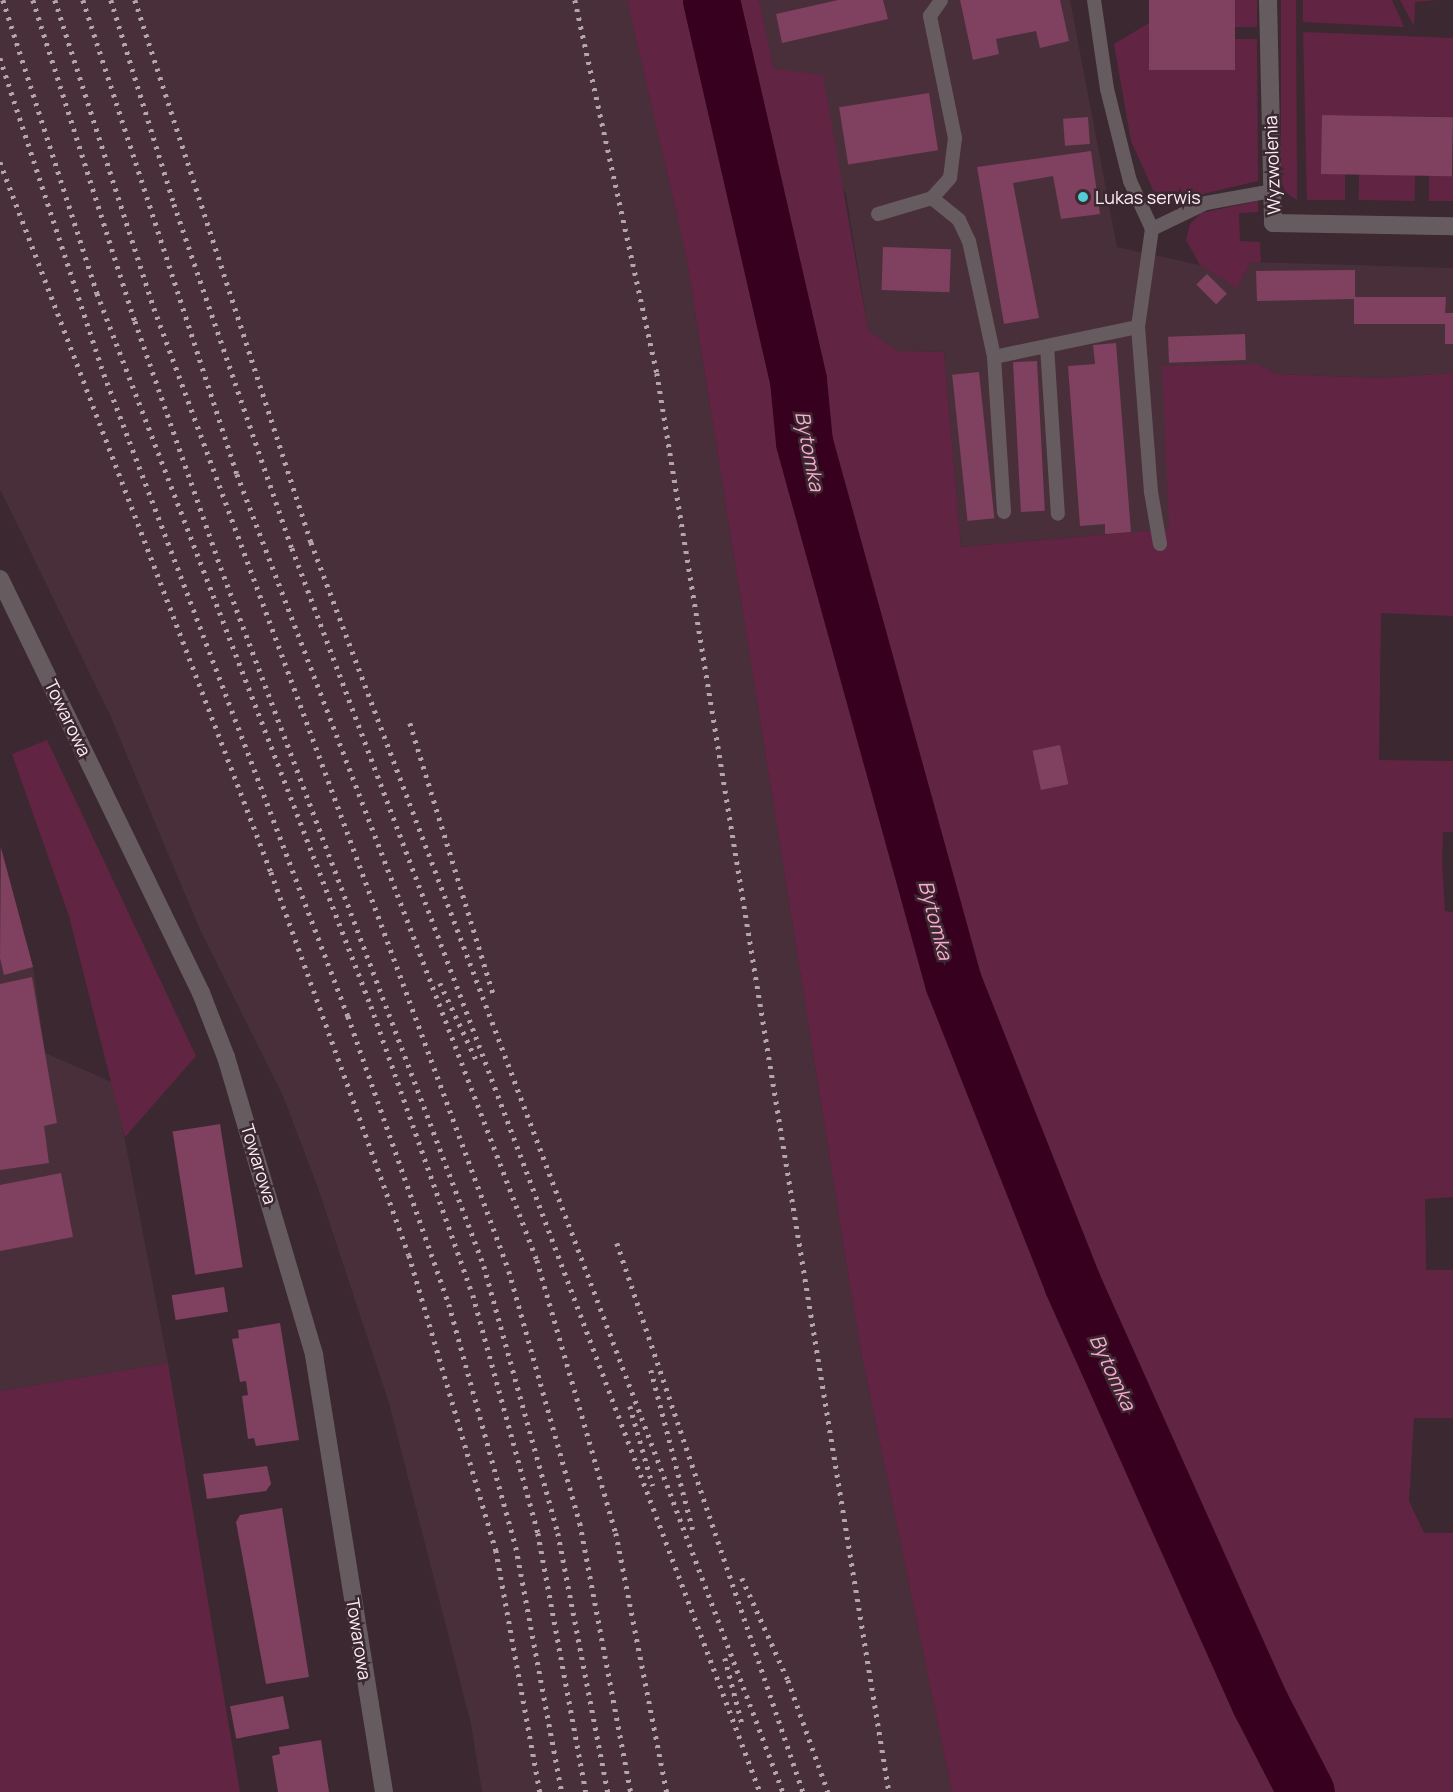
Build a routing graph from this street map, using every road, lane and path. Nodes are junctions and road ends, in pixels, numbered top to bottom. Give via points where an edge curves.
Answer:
1 (941, 0) edge
2 (1094, 0) edge
3 (1268, 0) edge
4 (1272, 191) junction
5 (932, 198) junction
6 (878, 214) dead end
7 (1453, 226) edge
8 (1152, 229) junction
9 (1138, 327) junction
10 (1047, 346) junction
11 (994, 357) junction
12 (1004, 512) dead end
13 (1058, 514) dead end
14 (1160, 544) dead end
15 (0, 579) edge
16 (384, 1792) edge

1 - 5 lane via 930,16 955,138 950,178
2 - 8 lane via 1109,100 1130,181
3 - 4 street, Wyzwolenia
4 - 7 street, Wyzwolenia via 1273,223
4 - 8 lane via 1206,203
5 - 6 lane
5 - 11 lane via 959,220 969,241
8 - 9 lane
9 - 10 lane
9 - 14 lane via 1151,492
10 - 11 lane
10 - 13 lane
11 - 12 lane
15 - 16 street, Towarowa via 201,993 230,1068 314,1355

